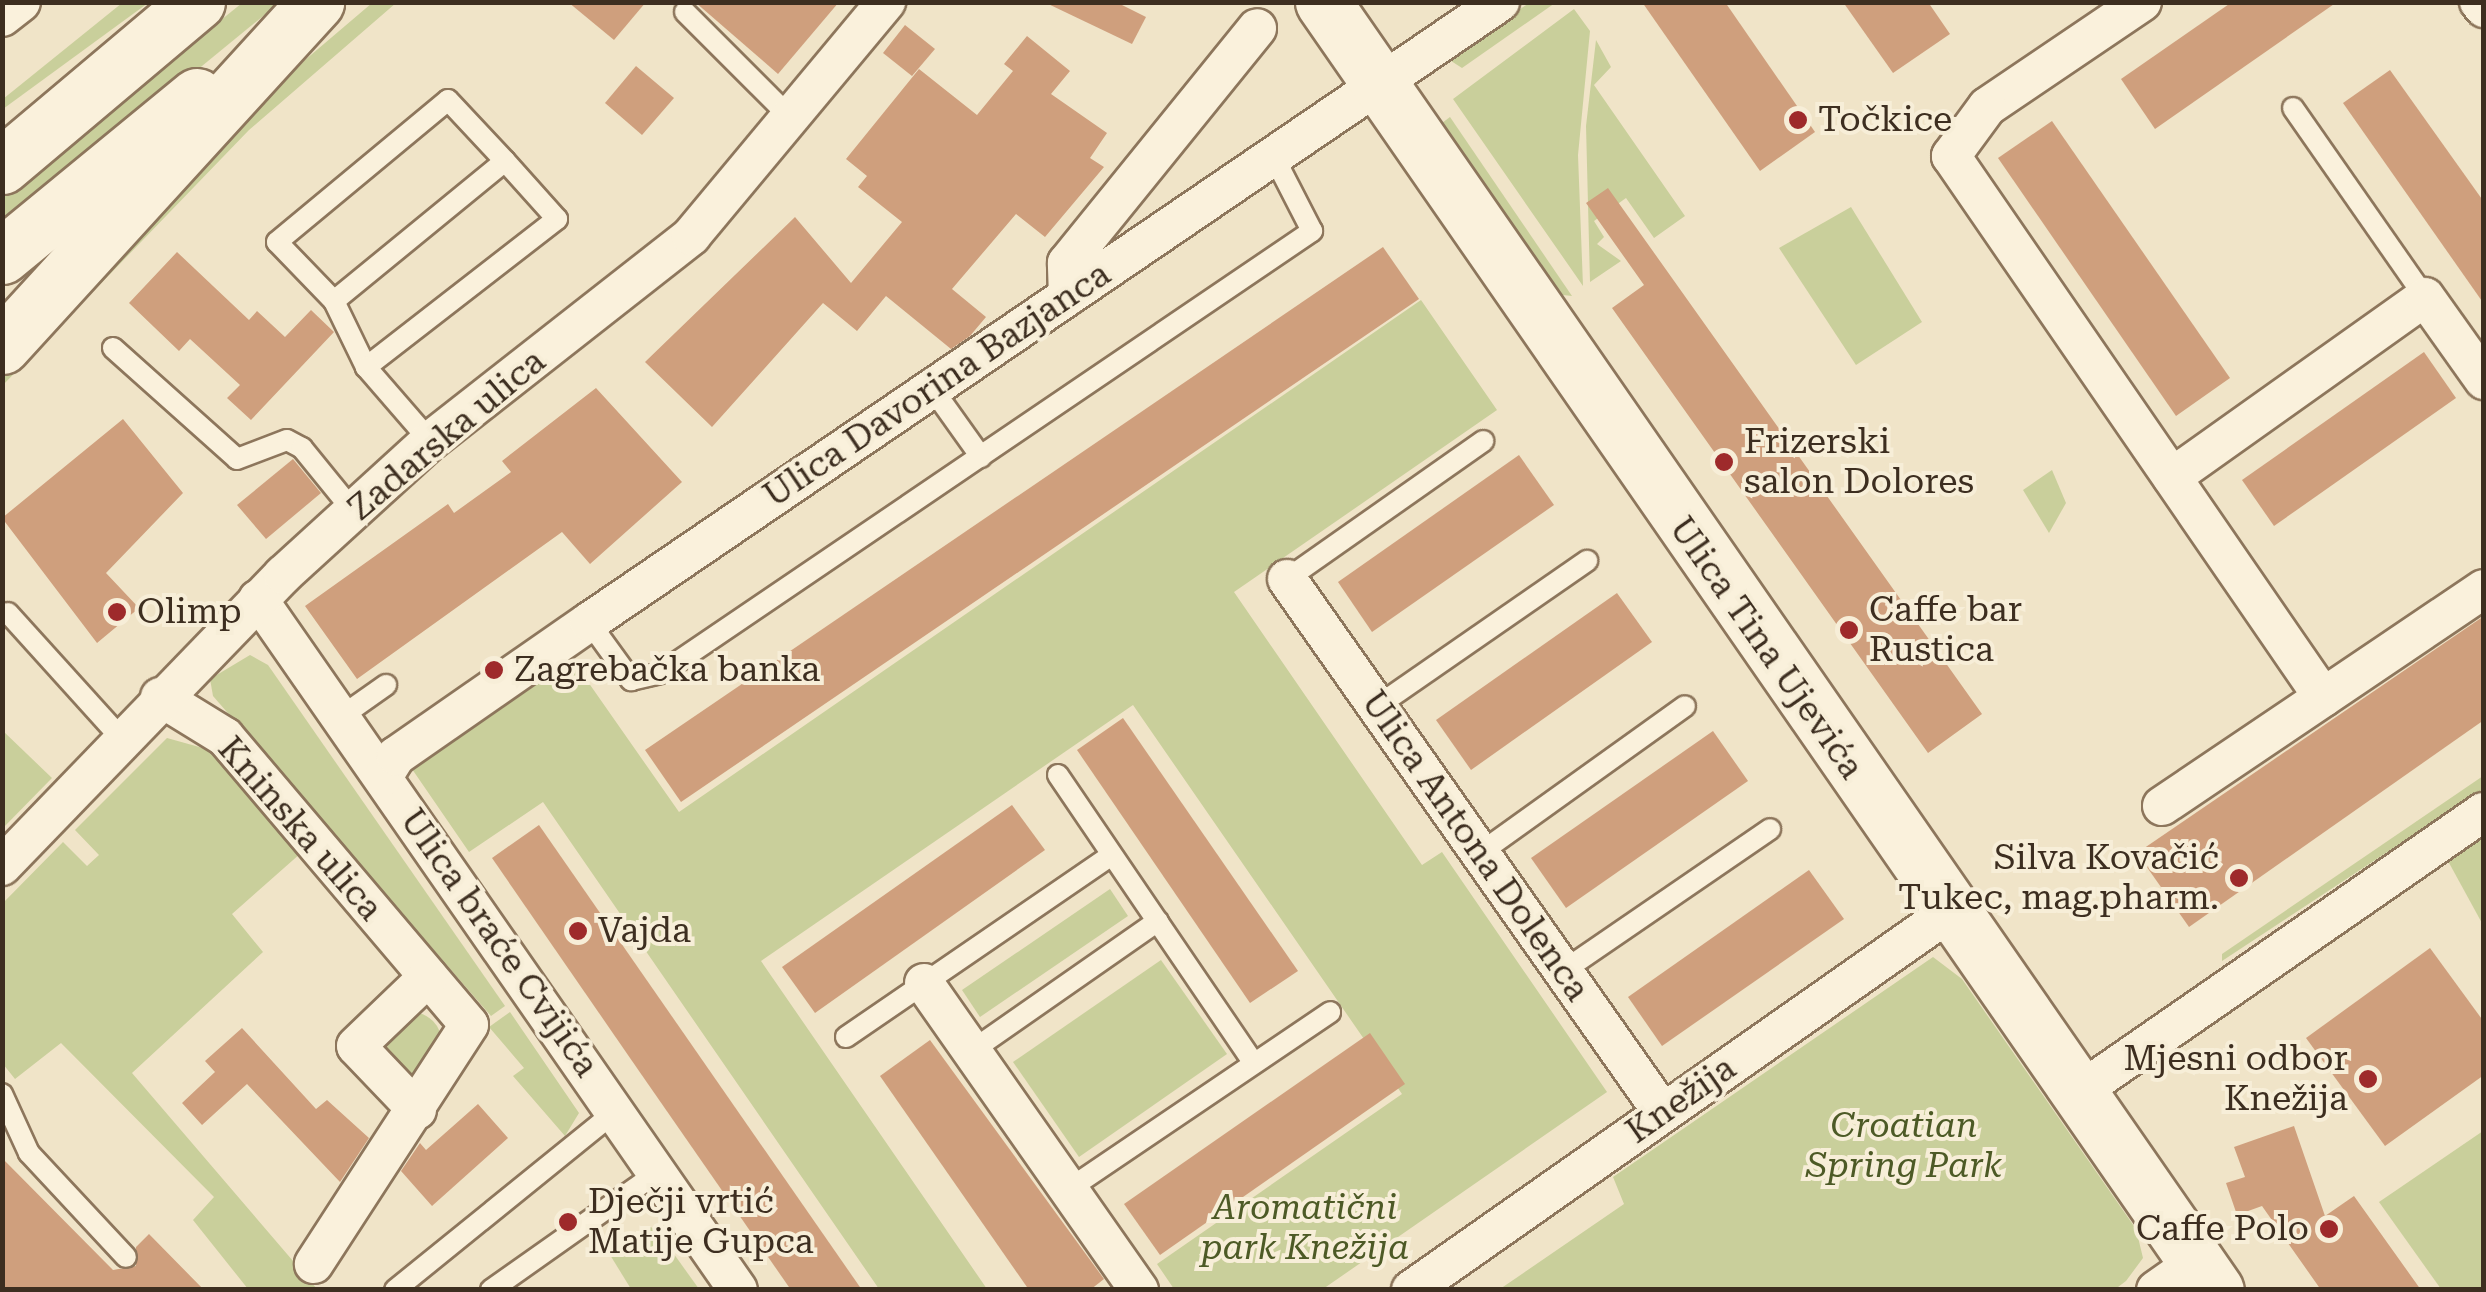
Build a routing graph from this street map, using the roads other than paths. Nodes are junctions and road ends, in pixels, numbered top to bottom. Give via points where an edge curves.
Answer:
1 (22, 2) edge
2 (184, 2) edge
3 (197, 2) edge
4 (313, 2) edge
5 (886, 2) edge
6 (1323, 2) edge
7 (1500, 2) edge
8 (2142, 2) edge
9 (685, 12) dead end
10 (2, 18) edge
11 (1256, 28) dead end
12 (1378, 87) junction
13 (2293, 108) dead end
14 (793, 120) junction
15 (2, 127) edge
16 (1276, 159) junction
17 (505, 161) junction
18 (2, 166) edge
19 (2, 256) edge
20 (1068, 296) junction
21 (2426, 297) junction
22 (334, 302) junction
23 (2, 346) edge
24 (113, 348) dead end
25 (366, 367) junction
26 (2484, 380) edge
27 (934, 391) junction
28 (430, 441) junction
29 (1483, 441) dead end
30 (982, 457) junction
31 (2172, 477) junction
32 (354, 512) junction
33 (1587, 561) dead end
34 (1287, 579) joint
35 (2484, 589) edge
36 (258, 598) junction
37 (8, 613) dead end
38 (589, 622) junction
39 (386, 685) dead end
40 (160, 697) junction
41 (2323, 697) junction
42 (1685, 706) dead end
43 (1376, 707) junction
44 (342, 716) junction
45 (121, 738) junction
46 (1058, 775) dead end
47 (383, 777) junction
48 (2162, 806) dead end
49 (2484, 812) edge
50 (1770, 829) dead end
51 (1480, 852) junction
52 (1112, 855) junction
53 (2, 866) edge
54 (1951, 911) junction
55 (1158, 921) junction
56 (1563, 971) junction
57 (428, 977) junction
58 (924, 984) junction
59 (1330, 1012) dead end
60 (846, 1037) dead end
61 (970, 1052) junction
62 (1254, 1063) junction
63 (2079, 1092) junction
64 (2, 1094) edge
65 (418, 1110) junction
66 (616, 1111) junction
67 (1663, 1112) junction
68 (658, 1172) junction
69 (1066, 1191) junction
70 (126, 1258) dead end
71 (314, 1264) dead end
72 (2189, 1280) edge
73 (395, 1290) edge
74 (491, 1290) edge
75 (738, 1290) edge
76 (1140, 1290) edge
77 (1410, 1290) edge

1 - 10 street
2 - 15 street
3 - 18 street
4 - 19 street
4 - 23 street
5 - 14 street, Zadarska ulica
6 - 12 street, Ulica Tina Ujevića
7 - 12 street, Ulica Davorina Bazjanca
8 - 31 street via 1987,107 1951,156
9 - 14 lane
11 - 20 street via 1066,263
12 - 16 street, Ulica Davorina Bazjanca
12 - 54 street, Ulica Tina Ujevića
13 - 21 lane
14 - 28 street, Zadarska ulica via 644,281
16 - 20 street, Ulica Davorina Bazjanca
16 - 30 lane via 1312,231
17 - 22 lane
17 - 22 lane via 448,100 277,242
17 - 25 lane via 557,219
20 - 27 street, Ulica Davorina Bazjanca
21 - 26 street
21 - 31 street
22 - 25 lane
24 - 32 lane via 237,459 286,440 302,448
25 - 28 lane
27 - 30 lane
27 - 38 street, Ulica Davorina Bazjanca
28 - 32 street, Zadarska ulica
29 - 34 lane
30 - 38 lane via 661,674 631,680
31 - 41 street
32 - 36 street, Zadarska ulica
33 - 43 lane
34 - 43 street, Ulica Antona Dolenca
35 - 41 street
36 - 40 street, Zadarska ulica
36 - 44 street, Ulica braće Cvijića
37 - 45 lane
38 - 47 street, Ulica Davorina Bazjanca via 396,756
39 - 44 lane
40 - 45 street, Zadarska ulica
40 - 57 street, Kninska ulica via 224,737
41 - 48 street
42 - 51 lane
43 - 51 street, Ulica Antona Dolenca
44 - 47 street, Ulica braće Cvijića
45 - 53 street, Zadarska ulica
46 - 52 lane
47 - 66 street, Ulica braće Cvijića
49 - 63 street
50 - 56 lane
51 - 56 street, Ulica Antona Dolenca
52 - 55 lane
52 - 58 lane
54 - 63 street, Ulica Tina Ujevića
54 - 67 street, Knežija
55 - 61 lane
55 - 62 lane
56 - 67 street, Ulica Antona Dolenca
57 - 65 street, Kninska ulica via 469,1025
57 - 65 street via 356,1046
58 - 60 lane
58 - 61 street
59 - 62 lane
61 - 69 street
62 - 69 lane
63 - 72 street, Ulica Tina Ujevića
64 - 70 lane via 29,1152
65 - 71 street, Kninska ulica
66 - 68 street, Ulica braće Cvijića
66 - 73 lane
67 - 77 street, Knežija
68 - 74 lane
68 - 75 street, Ulica braće Cvijića
69 - 76 street

